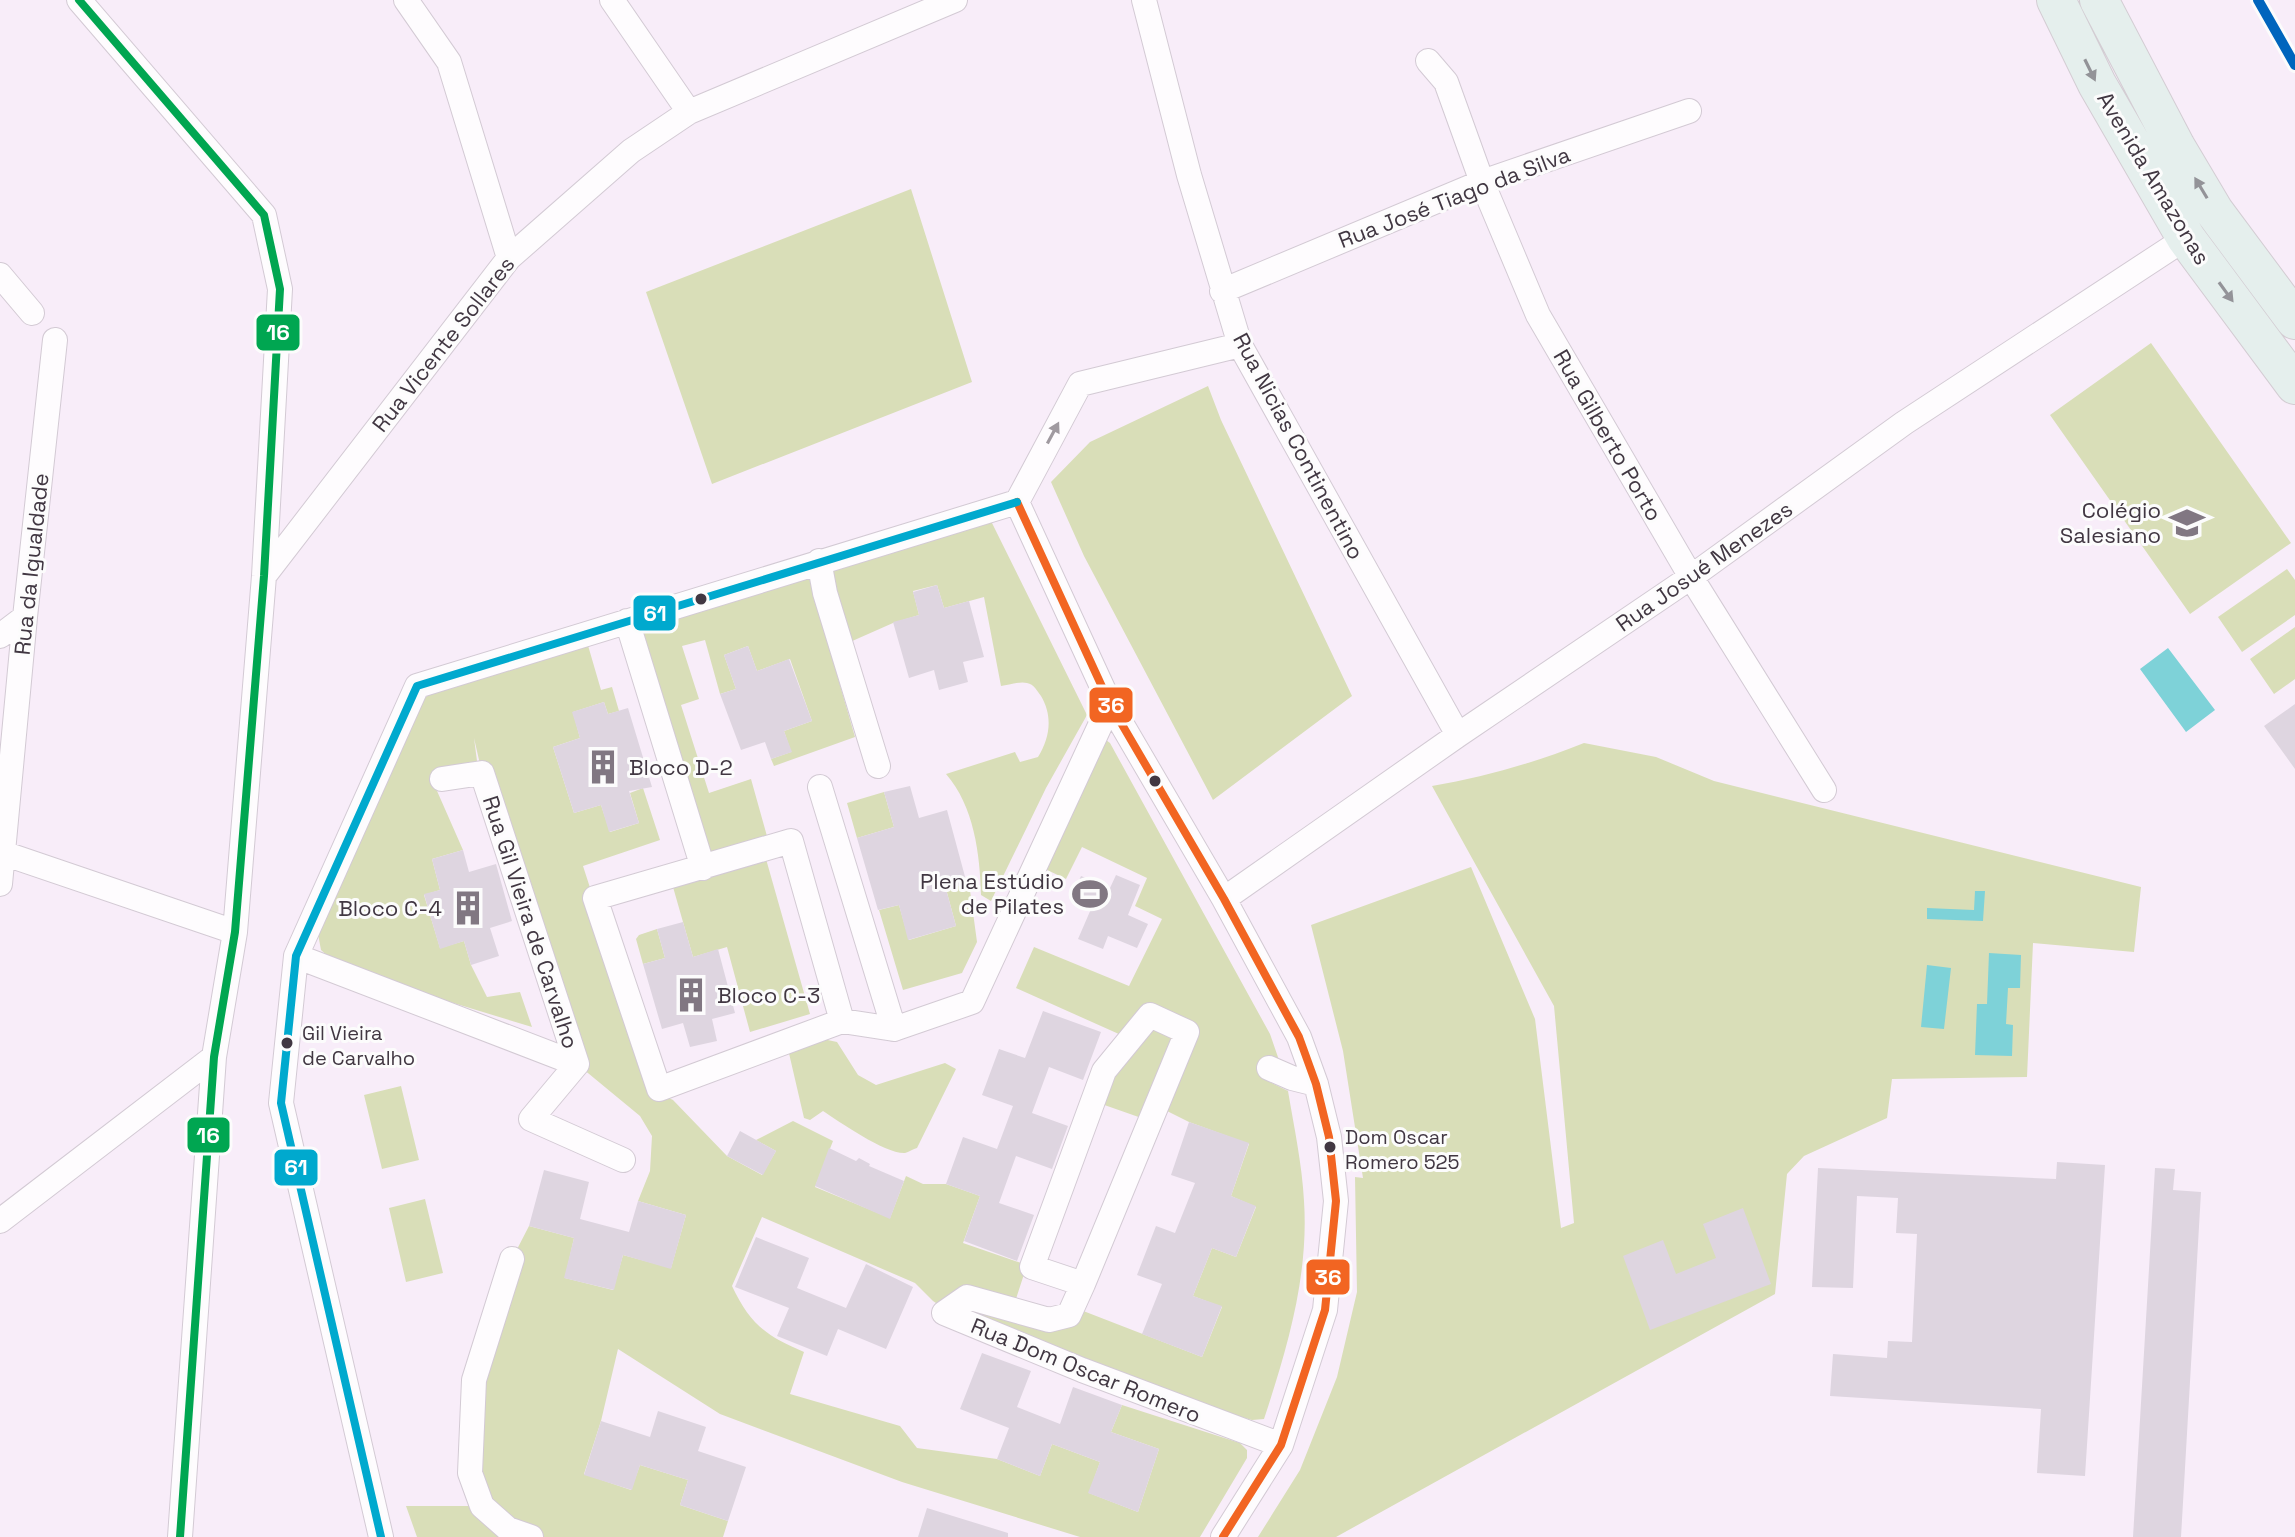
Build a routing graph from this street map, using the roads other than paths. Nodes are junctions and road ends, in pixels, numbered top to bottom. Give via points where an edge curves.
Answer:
1 (79, 0) edge
2 (406, 0) edge
3 (612, 0) edge
4 (955, 0) edge
5 (1144, 0) edge
6 (2056, 0) edge
7 (2099, 0) edge
8 (1428, 61) dead end
9 (1689, 111) dead end
10 (689, 112) junction
11 (1482, 182) junction
12 (2186, 238) junction
13 (509, 258) junction
14 (0, 275) edge
15 (1222, 291) junction
16 (32, 313) dead end
17 (2295, 320) edge
18 (55, 340) dead end
19 (1240, 345) junction
20 (2295, 385) edge
21 (1017, 502) junction
22 (819, 561) junction
23 (264, 576) junction
24 (1691, 577) junction
25 (25, 617) junction
26 (627, 621) junction
27 (0, 636) edge
28 (1110, 704) junction
29 (1458, 735) junction
30 (878, 766) dead end
31 (442, 779) dead end
32 (820, 787) dead end
33 (1824, 790) dead end
34 (3, 853) junction
35 (703, 868) junction
36 (0, 884) edge
37 (1224, 899) junction
38 (235, 932) junction
39 (296, 956) junction
40 (842, 1021) junction
41 (894, 1029) junction
42 (214, 1057) junction
43 (577, 1064) junction
44 (1269, 1068) dead end
45 (1316, 1084) junction
46 (623, 1160) dead end
47 (0, 1221) edge
48 (512, 1259) dead end
49 (1083, 1284) junction
50 (1281, 1445) junction
51 (185, 1533) edge
52 (375, 1534) edge
53 (531, 1537) edge
54 (1223, 1537) edge

1 - 23 street via 264,215 280,289
2 - 13 street via 449,62
3 - 10 street
4 - 10 street, Rua Vicente Sollares
5 - 15 street, Rua Nicias Continentino
6 -> 12 main road, Avenida Amazonas via 2097,84
17 -> 7 main road, Avenida Amazonas via 2214,211
8 - 11 street, Rua Gilberto Porto via 1446,82
9 - 11 street, Rua José Tiago da Silva
10 - 13 street, Rua Vicente Sollares via 631,151
11 - 15 street, Rua José Tiago da Silva
11 - 24 street, Rua Gilberto Porto via 1538,315
12 -> 20 main road, Avenida Amazonas
12 - 24 street, Rua Josué Menezes via 1904,423
13 - 23 street, Rua Vicente Sollares
14 - 16 street
15 - 19 street, Rua Nicias Continentino
18 - 25 street, Rua da Igualdade
21 -> 19 street via 1080,384
19 - 29 street, Rua Nicias Continentino
21 - 22 street
21 - 28 street
22 - 26 street
22 - 30 street
23 - 38 street
24 - 29 street, Rua Josué Menezes
24 - 33 street, Rua Gilberto Porto
25 - 27 street
25 - 34 street, Rua da Igualdade
26 - 35 street
26 - 39 street via 417,686
28 - 37 street
28 - 41 street via 972,1002
29 - 37 street, Rua Josué Menezes
31 - 43 street, Rua Gil Vieira de Carvalho via 482,773
32 - 41 street
34 - 36 street, Rua da Igualdade
34 - 38 street
35 - 40 street via 791,841
35 - 40 street via 595,898 659,1089
37 - 45 street via 1299,1037
38 - 42 street
39 - 43 street, Rua Gil Vieira de Carvalho
39 - 52 street via 281,1103
40 - 41 street
42 - 47 street
42 - 51 street
43 - 46 street, Rua Gil Vieira de Carvalho via 531,1119
44 - 45 street
45 - 50 street via 1336,1201 1325,1310
48 - 53 street via 474,1380 470,1473 482,1506 508,1529
49 - 49 street, Rua Dom Oscar Romero via 1032,1267 1104,1071 1150,1015 1187,1032
49 - 50 street, Rua Dom Oscar Romero via 1069,1315 1061,1319 967,1297 944,1313
50 - 54 street

